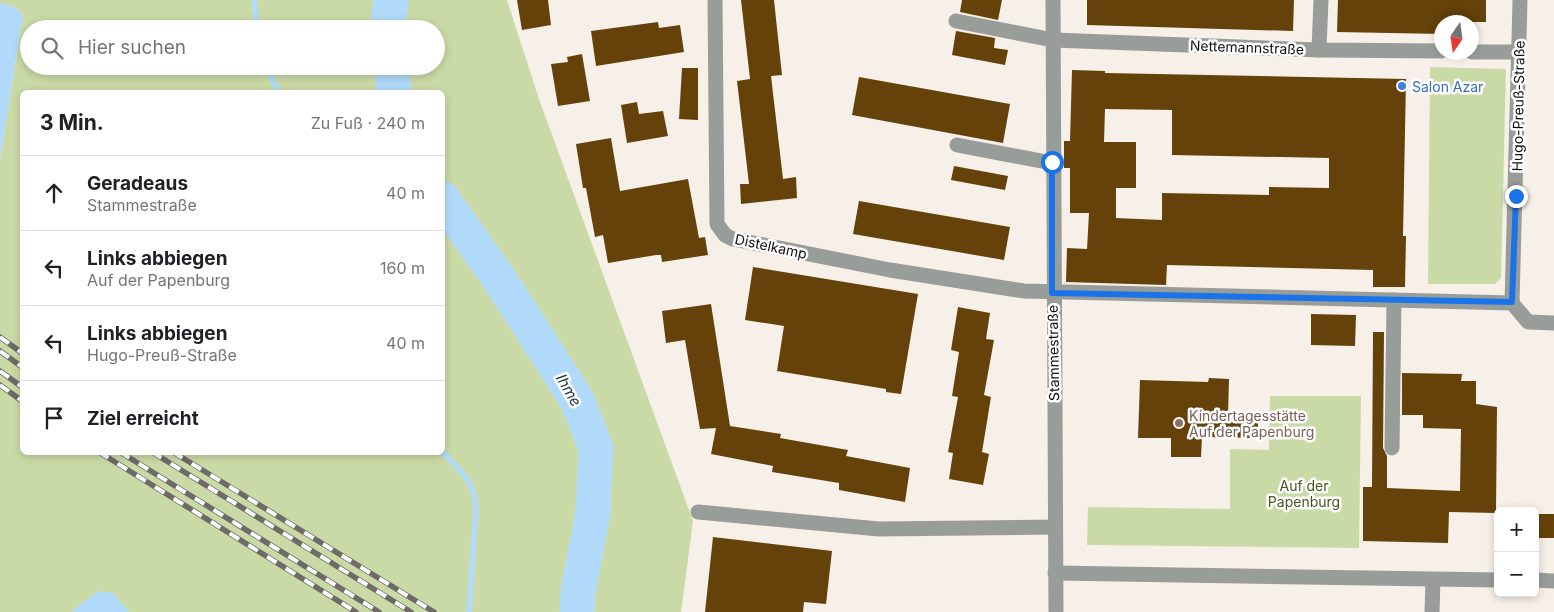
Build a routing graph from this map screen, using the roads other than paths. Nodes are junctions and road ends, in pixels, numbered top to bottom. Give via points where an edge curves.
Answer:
1 (715, 0) edge
2 (1053, 0) edge
3 (1321, 0) edge
4 (1520, 0) edge
5 (956, 21) dead end
6 (1053, 40) junction
7 (1319, 50) junction
8 (1434, 52) edge
9 (1479, 52) edge
10 (1519, 52) junction
11 (957, 145) dead end
12 (1052, 162) junction
13 (1052, 293) junction
14 (1394, 300) junction
15 (1512, 302) junction
16 (1554, 323) edge
17 (1392, 448) dead end
18 (698, 512) dead end
19 (1055, 527) junction
20 (1055, 573) junction
21 (1433, 580) junction
22 (1494, 580) edge
23 (1539, 580) edge
24 (1554, 581) edge
25 (1056, 612) edge
26 (1432, 612) edge

1 - 13 street, Distelkamp via 717,224 725,235 744,243 890,270 1024,292
2 - 6 street, Stammestraße
3 - 7 street
4 - 10 street, Hugo-Preuß-Straße
5 - 6 street, Nettemannstraße
6 - 7 street, Nettemannstraße
6 - 12 street, Stammestraße
7 - 8 street, Nettemannstraße
9 - 10 street
10 - 15 street, Hugo-Preuß-Straße
11 - 12 street
12 - 13 street, Stammestraße
13 - 14 street
13 - 19 street, Stammestraße
14 - 15 street
14 - 17 street
15 - 16 street via 1528,322
18 - 19 street via 879,529
19 - 20 street, Stammestraße
20 - 21 street
20 - 25 street, Stammestraße
21 - 22 street
21 - 26 street
23 - 24 street

